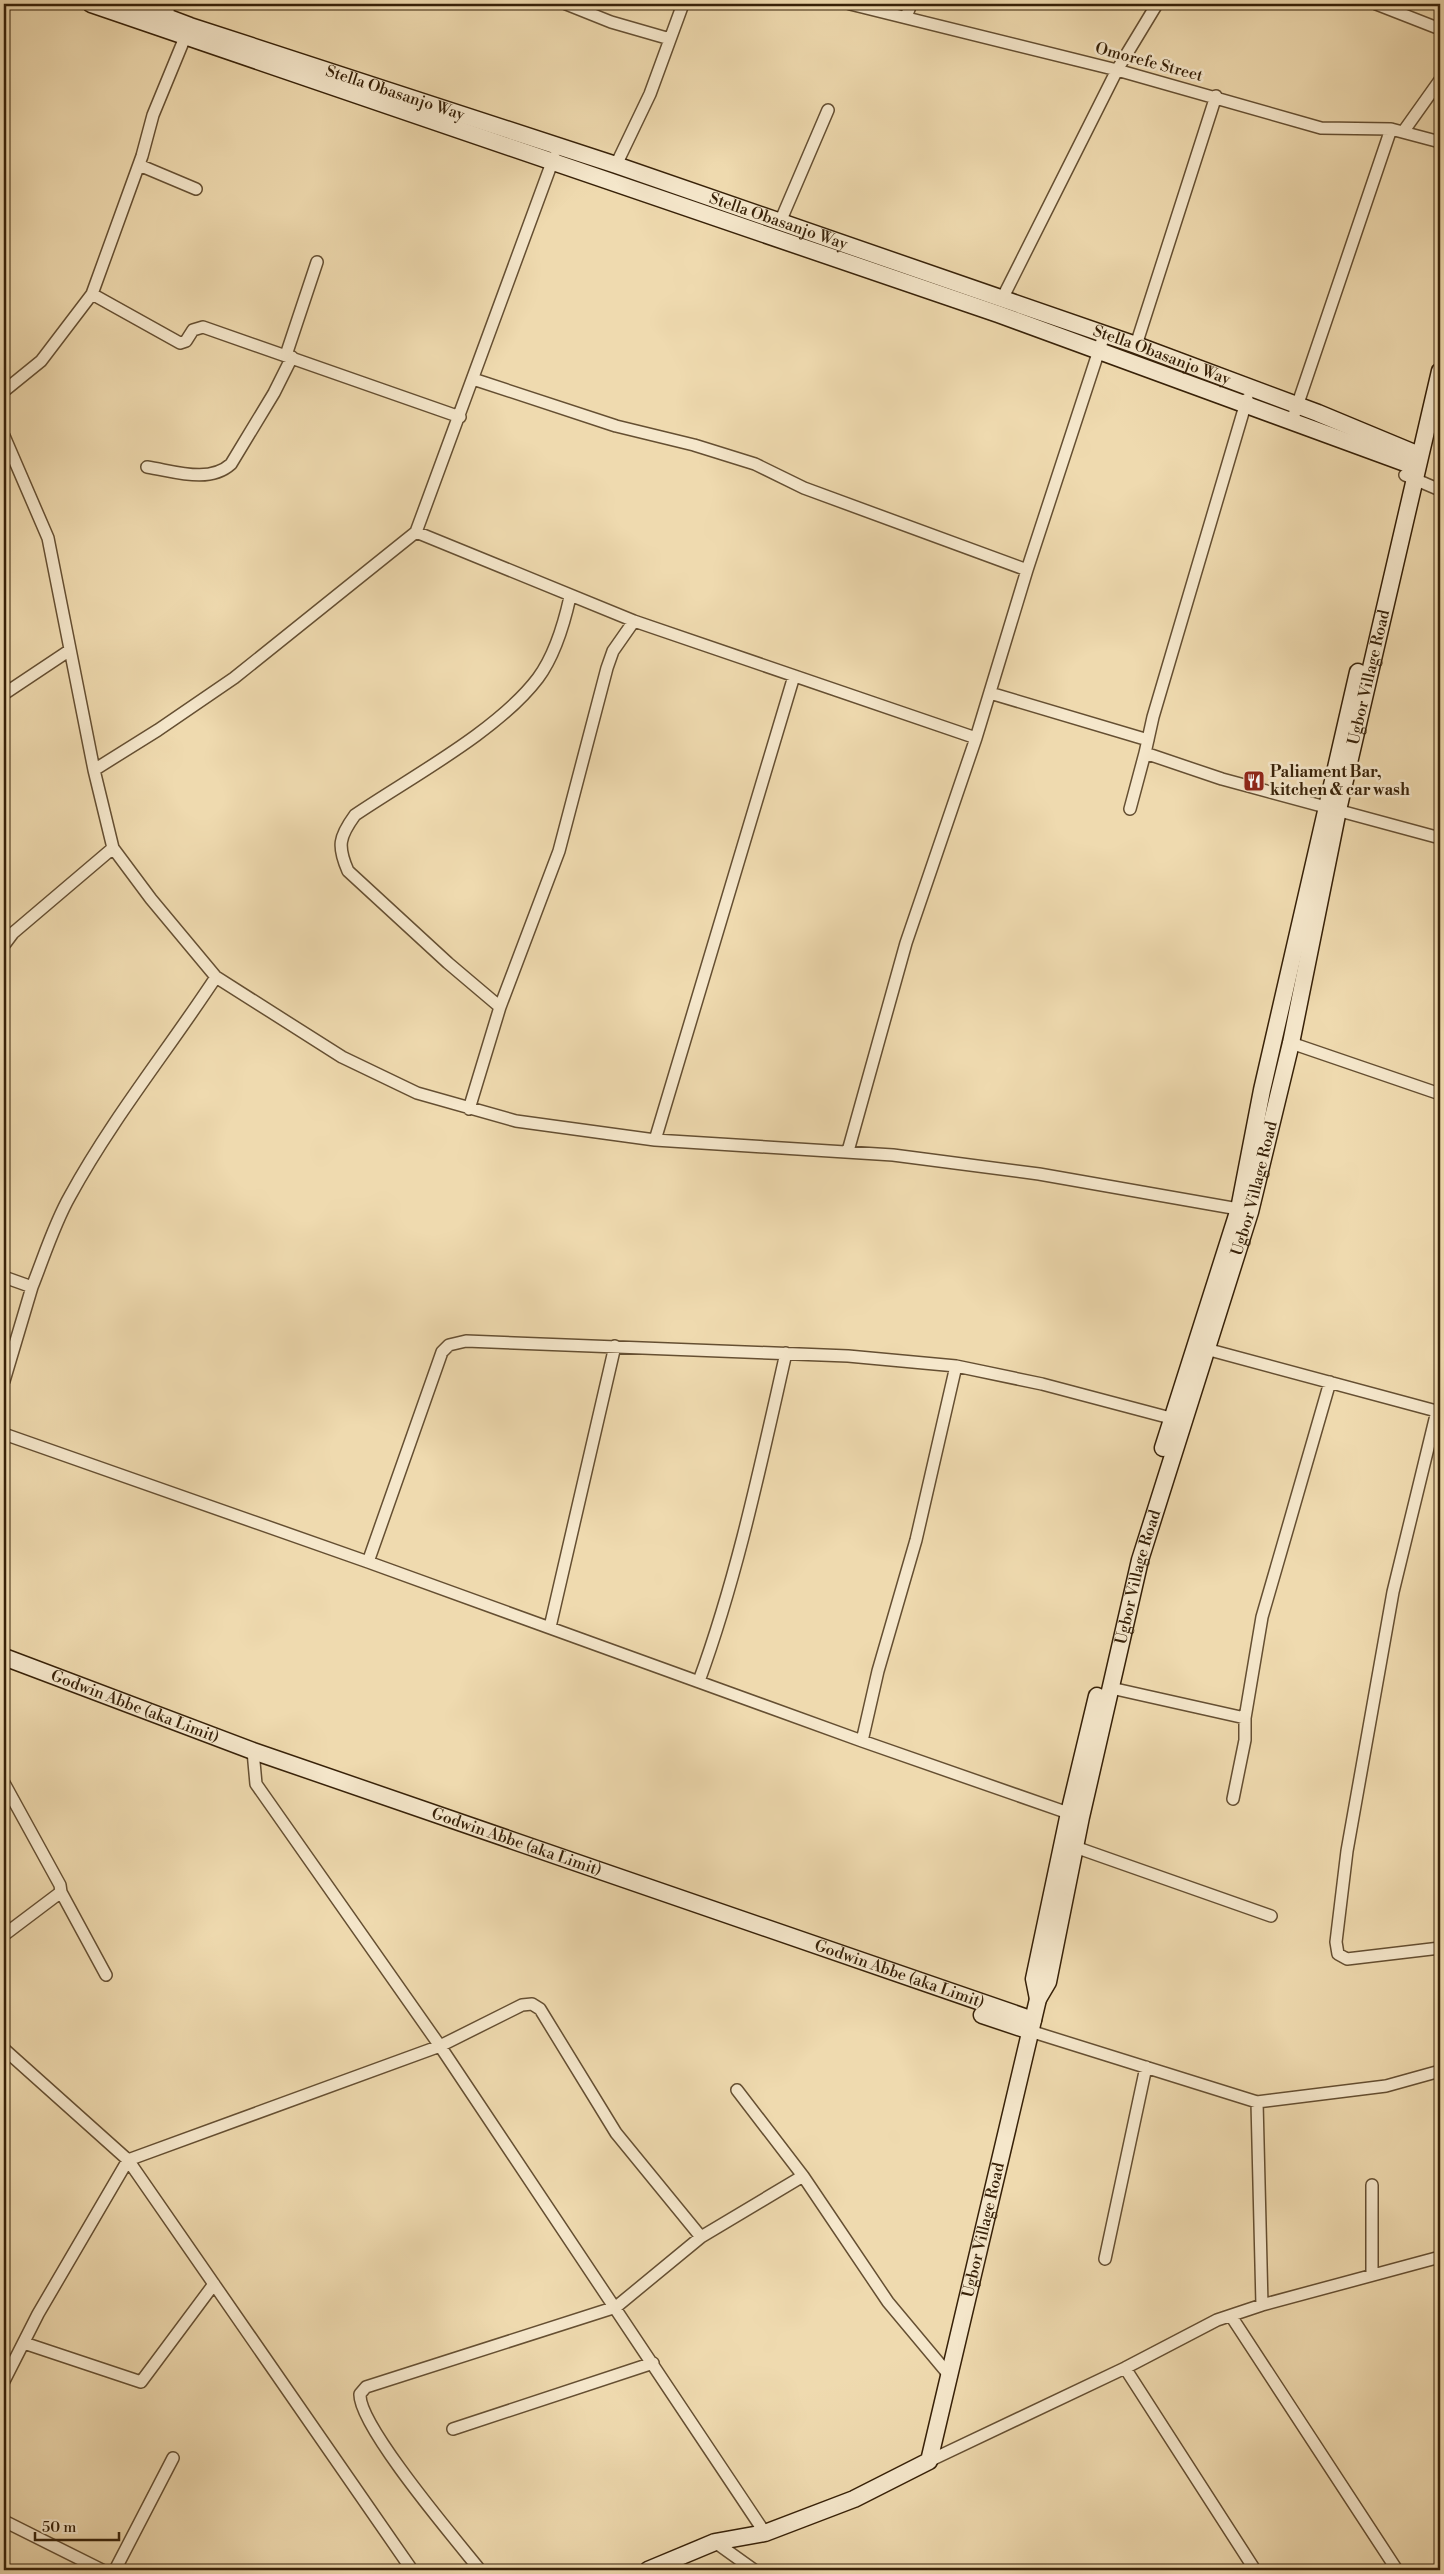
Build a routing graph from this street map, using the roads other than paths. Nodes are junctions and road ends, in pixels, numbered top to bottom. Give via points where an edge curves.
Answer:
1 (91, 4) edge
2 (132, 4) edge
3 (566, 4) edge
4 (683, 4) edge
5 (851, 4) edge
6 (911, 4) edge
7 (1157, 4) edge
8 (1376, 4) edge
9 (168, 10) edge
10 (906, 17) junction
11 (1440, 29) edge
12 (188, 32) junction
13 (670, 39) junction
14 (1117, 70) junction
15 (1440, 80) edge
16 (1216, 96) junction
17 (828, 110) dead end
18 (1391, 129) junction
19 (1403, 132) junction
20 (1440, 142) edge
21 (558, 147) junction
22 (552, 162) junction
23 (616, 165) junction
24 (139, 166) junction
25 (196, 189) dead end
26 (780, 222) junction
27 (317, 262) dead end
28 (92, 294) junction
29 (1002, 299) junction
30 (1101, 342) junction
31 (1136, 345) junction
32 (289, 356) junction
33 (1440, 371) edge
34 (473, 379) junction
35 (1250, 387) junction
36 (4, 391) edge
37 (1246, 404) junction
38 (1294, 413) junction
39 (460, 417) junction
40 (4, 436) edge
41 (1412, 465) junction
42 (147, 467) dead end
43 (1440, 490) edge
44 (416, 532) junction
45 (1027, 570) junction
46 (570, 597) junction
47 (634, 621) junction
48 (70, 650) junction
49 (794, 676) junction
50 (990, 692) junction
51 (4, 694) edge
52 (976, 738) junction
53 (1148, 740) junction
54 (1145, 753) junction
55 (94, 770) junction
56 (1130, 808) dead end
57 (1332, 808) junction
58 (1440, 838) edge
59 (114, 848) junction
60 (4, 944) edge
61 (216, 977) junction
62 (500, 1007) junction
63 (1291, 1044) junction
64 (1440, 1094) edge
65 (470, 1109) junction
66 (655, 1140) junction
67 (848, 1151) junction
68 (1244, 1210) junction
69 (4, 1277) edge
70 (32, 1287) junction
71 (615, 1346) junction
72 (1206, 1349) junction
73 (786, 1353) junction
74 (956, 1366) junction
75 (4, 1381) edge
76 (1330, 1382) junction
77 (1439, 1412) edge
78 (1177, 1420) junction
79 (4, 1434) edge
80 (368, 1562) junction
81 (550, 1627) junction
82 (4, 1657) edge
83 (4, 1668) edge
84 (699, 1681) junction
85 (1111, 1688) junction
86 (1245, 1718) junction
87 (862, 1741) junction
88 (252, 1754) junction
89 (4, 1783) edge
90 (1233, 1799) dead end
91 (1075, 1815) junction
92 (1075, 1847) junction
93 (61, 1892) junction
94 (1271, 1916) dead end
95 (4, 1935) edge
96 (1440, 1948) edge
97 (106, 1975) dead end
98 (1038, 1999) junction
99 (1031, 2026) junction
100 (440, 2046) junction
101 (4, 2049) edge
102 (1146, 2067) junction
103 (1440, 2071) edge
104 (737, 2090) dead end
105 (1257, 2102) junction
106 (128, 2160) junction
107 (803, 2176) junction
108 (1372, 2185) dead end
109 (701, 2237) junction
110 (1440, 2257) edge
111 (1105, 2259) dead end
112 (1372, 2274) junction
113 (214, 2284) junction
114 (1262, 2305) junction
115 (616, 2307) junction
116 (1231, 2316) junction
117 (24, 2343) junction
118 (653, 2363) junction
119 (1125, 2368) junction
120 (949, 2375) junction
121 (4, 2381) edge
122 (453, 2429) dead end
123 (173, 2458) dead end
124 (929, 2461) junction
125 (4, 2521) edge
126 (765, 2533) junction
127 (715, 2542) junction
128 (102, 2570) edge
129 (115, 2570) edge
130 (412, 2570) edge
131 (480, 2570) edge
132 (648, 2570) edge
133 (754, 2570) edge
134 (1255, 2570) edge
135 (1397, 2570) edge

1 - 12 street
2 - 9 street, Stella Obasanjo Way
3 - 13 street via 611,22
4 - 13 street
5 - 10 street, Omorefe Street
6 - 10 street
7 - 14 street
8 - 11 street
9 - 12 street, Stella Obasanjo Way
10 - 14 street, Omorefe Street
12 - 21 street, Stella Obasanjo Way
12 - 22 street
12 - 24 street via 154,114
13 - 23 street via 650,94
14 - 16 street, Omorefe Street
14 - 29 street
15 - 19 street
16 - 18 street, Omorefe Street via 1321,128
16 - 31 street
17 - 26 street
18 - 19 street, Omorefe Street
18 - 38 street
19 - 20 street, Omorefe Street
21 - 22 street
21 - 23 street, Stella Obasanjo Way
22 - 30 street
22 - 34 street
23 - 26 street, Stella Obasanjo Way
24 - 25 street
24 - 28 street
26 - 29 street, Stella Obasanjo Way
27 - 32 street
28 - 32 street via 180,342 186,341 193,330 203,327
28 - 36 street via 41,361
29 - 30 street, Stella Obasanjo Way
30 - 31 street, Stella Obasanjo Way
30 - 37 street
30 - 45 street
31 - 35 street, Stella Obasanjo Way
32 - 39 street
32 - 42 street via 274,393 224,471 207,476
33 - 41 street, Ugbor Village Road
34 - 39 street
34 - 45 street via 616,426 755,464 804,488
35 - 37 street
35 - 38 street, Stella Obasanjo Way
37 - 38 street
37 - 53 street
38 - 41 street, Stella Obasanjo Way
39 - 44 street
40 - 48 street via 48,538
41 - 43 street
41 - 57 street, Ugbor Village Road
44 - 46 street
44 - 55 street via 234,678
45 - 50 street
46 - 47 street
46 - 62 street via 554,646 539,676 526,692 474,735 355,815 341,839 341,852 348,871
47 - 49 street
47 - 62 street via 612,651 559,851
48 - 51 street
48 - 55 street
49 - 52 street
49 - 66 street
50 - 52 street
50 - 53 street
52 - 67 street via 906,943
53 - 54 street
54 - 56 street
54 - 57 street via 1222,779
55 - 59 street
57 - 58 street
57 - 63 street, Ugbor Village Road
57 - 68 street, Ugbor Village Road via 1262,1090
59 - 60 street
59 - 61 street via 151,899
61 - 65 street via 342,1057 417,1093
61 - 70 street via 188,1021 134,1092 70,1197
62 - 65 street
63 - 64 street
63 - 68 street, Ugbor Village Road
65 - 66 street via 516,1121
66 - 67 street
67 - 68 street via 1040,1174
68 - 72 street, Ugbor Village Road
68 - 78 street, Ugbor Village Road
69 - 70 street
70 - 75 street
71 - 73 street
71 - 80 street via 466,1341 449,1345 442,1352
71 - 81 street
72 - 76 street
72 - 78 street, Ugbor Village Road
73 - 74 street
73 - 84 street via 752,1504 716,1633
74 - 78 street via 1042,1384
74 - 87 street via 916,1540 878,1671
76 - 77 street
76 - 86 street via 1262,1617
77 - 96 street via 1393,1592 1347,1851 1336,1942 1338,1954 1347,1959
78 - 85 street, Ugbor Village Road
78 - 91 street, Ugbor Village Road via 1131,1558
79 - 80 street
80 - 81 street
81 - 84 street
82 - 88 street, Godwin Abbe (aka Limit)
83 - 88 street, Godwin Abbe (aka Limit)
84 - 87 street
85 - 86 street
85 - 91 street, Ugbor Village Road
86 - 90 street via 1245,1740
87 - 91 street
88 - 99 street, Godwin Abbe (aka Limit)
88 - 100 street via 256,1784
89 - 93 street
91 - 92 street, Ugbor Village Road
91 - 98 street, Ugbor Village Road via 1034,1979
92 - 94 street
92 - 98 street, Ugbor Village Road via 1048,1982
93 - 95 street
93 - 97 street
98 - 99 street, Ugbor Village Road
99 - 102 street
99 - 120 street, Ugbor Village Road
100 - 106 street
100 - 109 street via 522,2004 532,2004 540,2009 616,2133
100 - 115 street
101 - 106 street
102 - 105 street
102 - 111 street
103 - 105 street via 1386,2086
104 - 107 street
105 - 114 street
106 - 113 street
106 - 117 street
107 - 109 street
107 - 120 street via 888,2302
108 - 112 street
109 - 115 street
110 - 112 street
112 - 114 street
113 - 117 street via 141,2382
113 - 130 street
114 - 116 street
115 - 118 street
115 - 131 street via 366,2388 360,2394 359,2402 365,2416 401,2470
116 - 119 street
116 - 135 street
117 - 121 street
118 - 122 street
118 - 126 street
119 - 124 street
119 - 134 street
120 - 124 street, Ugbor Village Road
123 - 129 street
124 - 126 street via 854,2499
125 - 128 street
126 - 127 street
127 - 132 street
127 - 133 street

